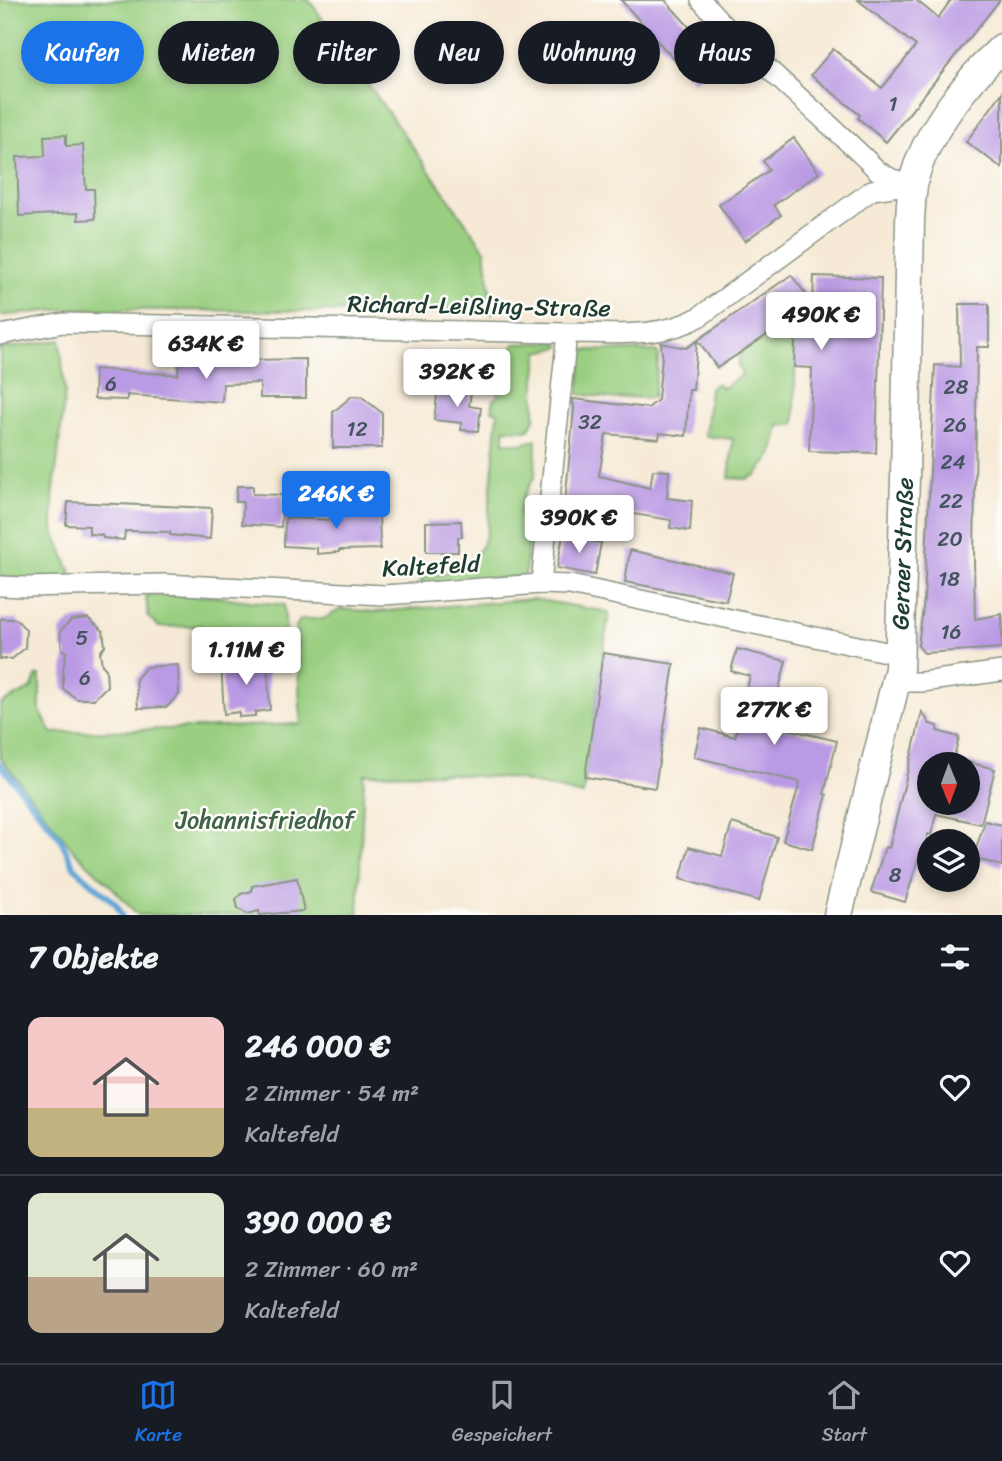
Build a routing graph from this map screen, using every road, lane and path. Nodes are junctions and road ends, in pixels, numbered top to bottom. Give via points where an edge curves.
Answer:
1 (701, 0) edge
2 (1001, 47) edge
3 (913, 184) junction
4 (567, 333) junction
5 (0, 335) edge
6 (541, 584) junction
7 (0, 586) edge
8 (898, 668) junction
9 (1002, 671) edge
10 (838, 915) edge

1 - 3 street via 764,66 878,171
2 - 3 street, Geraer Straße via 937,130
3 - 4 street, Richard-Leißling-Straße via 872,190 689,323 638,332
3 - 8 street, Geraer Straße
4 - 5 street, Richard-Leißling-Straße via 63,323
4 - 6 street
6 - 7 street, Kaltefeld via 384,595 164,584
6 - 8 street, Kaltefeld via 570,585
8 - 9 street, Kaltefeld via 922,682
8 - 10 street, Geraer Straße

